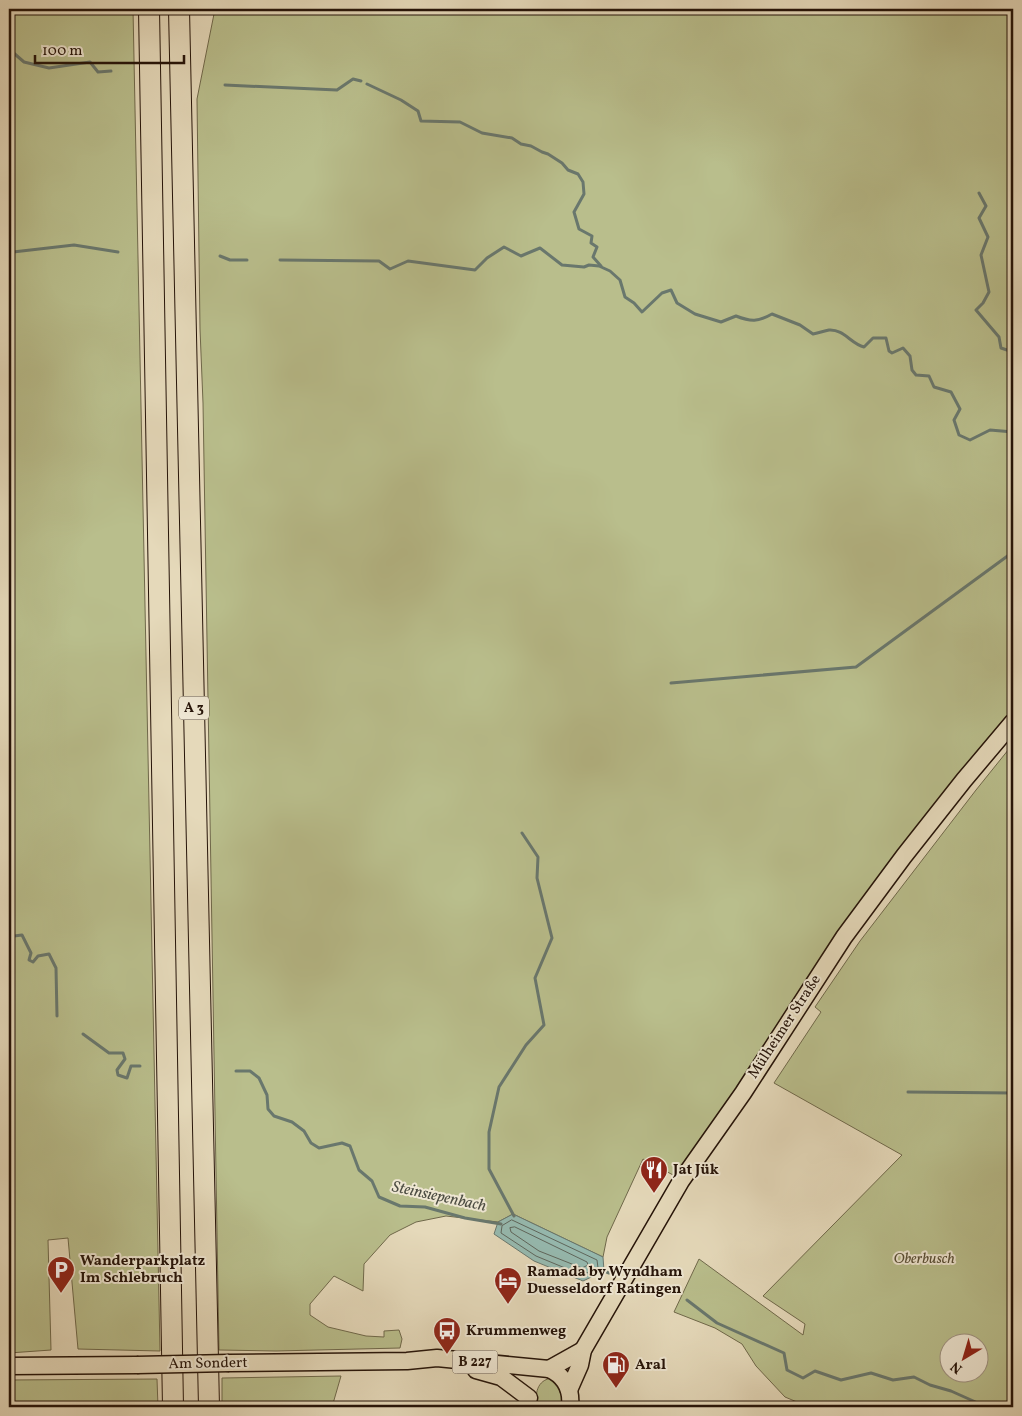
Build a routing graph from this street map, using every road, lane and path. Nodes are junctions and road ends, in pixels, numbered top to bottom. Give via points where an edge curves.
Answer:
1 (149, 9) edge
2 (179, 9) edge
3 (1013, 722) edge
4 (583, 1350) junction
5 (407, 1360) junction
6 (9, 1366) edge
7 (546, 1370) junction
8 (569, 1390) junction
9 (530, 1402) edge
10 (173, 1407) edge
11 (209, 1407) edge
12 (570, 1407) edge

1 - 10 highway, A 3
2 - 11 highway, A 3
3 - 4 main road, Mülheimer Straße via 958,787 844,937 681,1180
4 - 7 main road
4 - 8 main road, Mülheimer Straße
5 - 6 main road, Am Sondert / B 227, bridge
5 - 7 main road, Am Sondert / B 227 via 437,1358
5 - 9 main road, Am Sondert / B 227 via 467,1368 501,1378
7 - 8 main road via 558,1373 566,1380
7 - 9 main road, B 227 via 536,1375 531,1384
8 - 12 main road

